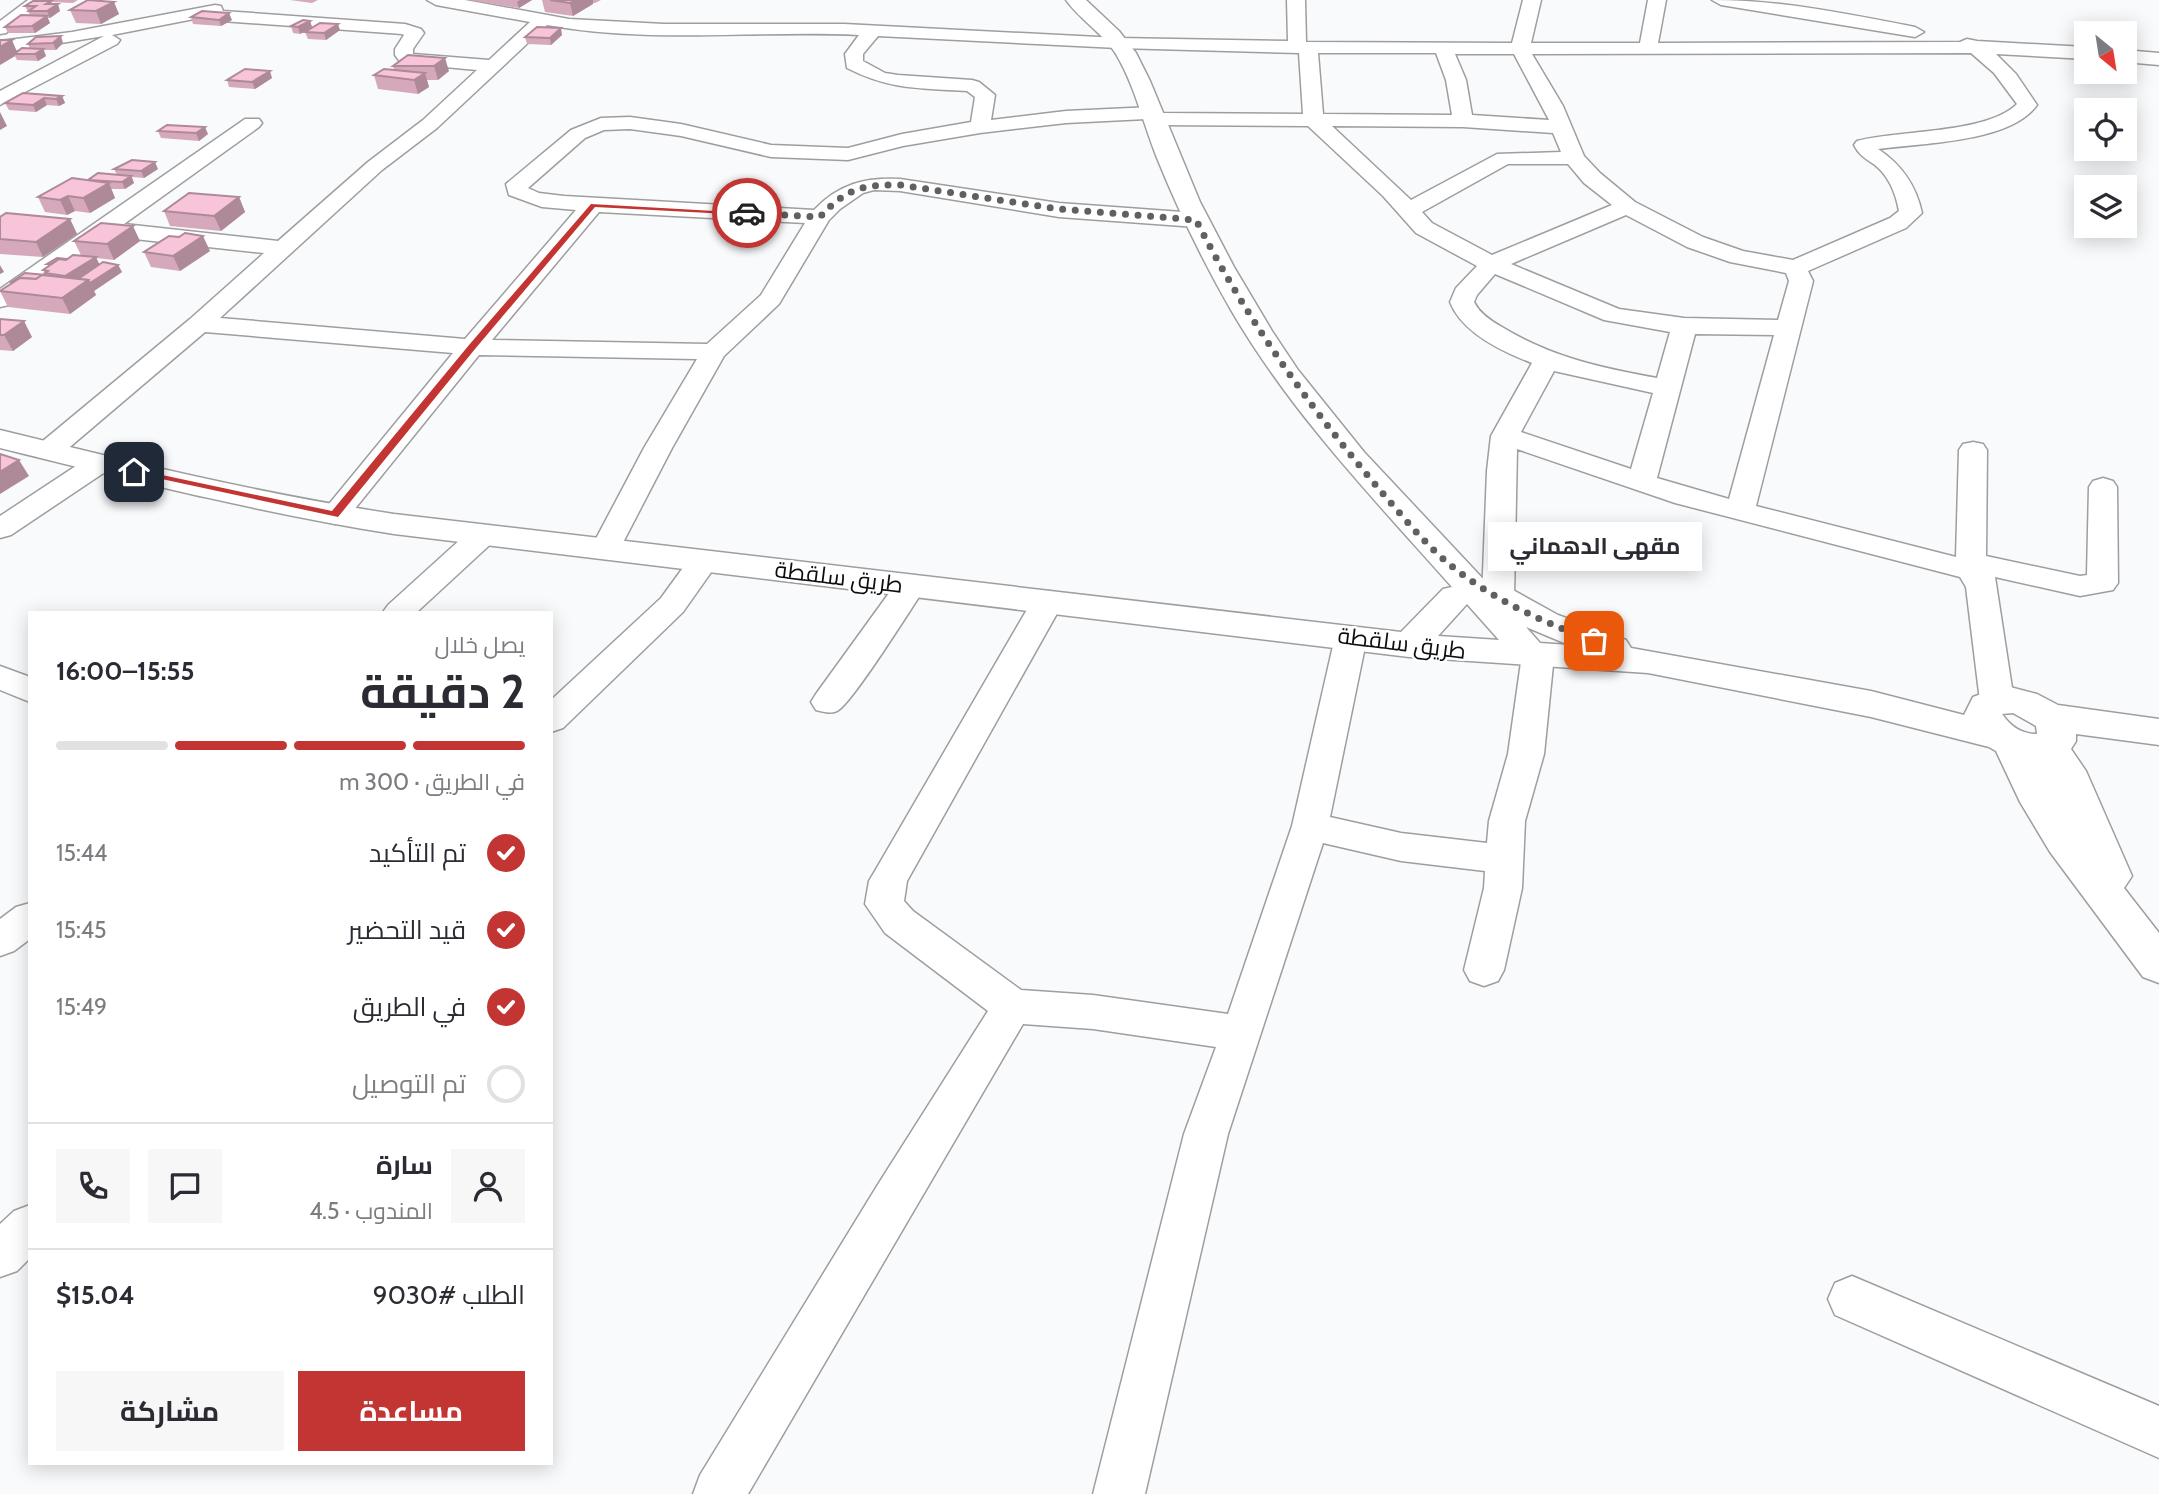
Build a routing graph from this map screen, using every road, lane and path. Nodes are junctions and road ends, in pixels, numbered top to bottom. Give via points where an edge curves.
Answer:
1 (28, 0) edge
2 (39, 0) edge
3 (260, 0) edge
4 (436, 0) edge
5 (1075, 0) edge
6 (1296, 0) edge
7 (1532, 0) edge
8 (1657, 0) edge
9 (1721, 0) edge
10 (6, 2) dead end
11 (199, 7) edge
12 (543, 20) junction
13 (135, 26) junction
14 (0, 29) edge
15 (873, 30) junction
16 (1118, 43) junction
17 (0, 47) edge
18 (1302, 47) junction
19 (1978, 47) junction
20 (1443, 48) junction
21 (1520, 49) junction
22 (1648, 49) junction
23 (2074, 52) edge
24 (2137, 57) edge
25 (2159, 59) edge
26 (494, 66) junction
27 (0, 99) edge
28 (1154, 116) junction
29 (1313, 120) junction
30 (1463, 121) junction
31 (252, 123) dead end
32 (980, 127) junction
33 (1563, 127) junction
34 (848, 154) junction
35 (1574, 158) junction
36 (856, 188) junction
37 (593, 205) junction
38 (1627, 206) junction
39 (1407, 211) junction
40 (820, 217) junction
41 (1196, 220) junction
42 (103, 229) junction
43 (283, 247) junction
44 (1491, 264) junction
45 (1795, 268) junction
46 (0, 300) edge
47 (199, 324) junction
48 (1684, 327) junction
49 (1789, 328) junction
50 (472, 347) junction
51 (715, 352) junction
52 (1546, 362) junction
53 (1666, 388) junction
54 (1505, 436) junction
55 (0, 439) edge
56 (1973, 450) dead end
57 (48, 451) junction
58 (98, 464) junction
59 (1642, 482) junction
60 (2103, 487) dead end
61 (1740, 511) junction
62 (334, 515) junction
63 (0, 529) edge
64 (484, 534) junction
65 (605, 550) junction
66 (705, 561) junction
67 (1971, 566) junction
68 (1454, 582) junction
69 (911, 585) junction
70 (1498, 598) junction
71 (1048, 601) junction
72 (400, 611) edge
73 (1351, 637) junction
74 (1409, 645) junction
75 (1492, 653) junction
76 (1535, 655) junction
77 (1648, 661) junction
78 (0, 677) edge
79 (28, 690) edge
80 (828, 702) dead end
81 (553, 718) edge
82 (2021, 727) junction
83 (2159, 732) edge
84 (2159, 754) edge
85 (1310, 826) junction
86 (1505, 859) junction
87 (28, 919) edge
88 (0, 940) edge
89 (2147, 949) edge
90 (1484, 970) dead end
91 (1012, 1006) junction
92 (1241, 1033) junction
93 (28, 1228) edge
94 (0, 1255) edge
95 (1852, 1299) dead end
96 (2159, 1432) edge
97 (719, 1494) edge
98 (1119, 1494) edge

1 - 10 street
2 - 14 street
3 - 11 street
4 - 12 street
5 - 16 street
6 - 18 street
7 - 21 street
8 - 22 street
9 - 19 street via 1836,16
11 - 13 street
11 - 26 street via 405,29 415,33 404,49 408,58
12 - 15 street via 664,29
12 - 26 street
13 - 17 street
13 - 27 street
15 - 16 street
15 - 32 street via 854,54 854,64 898,81 972,86 985,96
16 - 18 street
16 - 28 street
18 - 20 street
18 - 29 street via 1313,84
19 - 22 street
19 - 23 street
19 - 45 street via 2021,94 2027,105 2024,113 1973,130 1864,145 1899,179 1911,213
20 - 21 street
20 - 30 street
21 - 22 street
21 - 33 street
24 - 25 street
26 - 43 street
28 - 29 street
28 - 32 street via 1066,117
28 - 41 street
29 - 30 street
29 - 39 street
30 - 33 street
31 - 42 street
32 - 34 street
33 - 35 street
34 - 36 street
34 - 37 street via 771,151 681,130 601,124 578,134 517,184 521,194 533,198
35 - 38 street
35 - 39 street via 1504,158
36 - 40 street
36 - 41 street via 900,185 1059,209
37 - 40 street
37 - 50 street
38 - 44 street
38 - 45 street via 1695,242 1738,257
39 - 44 street via 1424,228
40 - 51 street via 770,299
41 - 68 street via 1259,332 1295,384
42 - 43 street
42 - 46 street
43 - 47 street
44 - 48 street via 1613,315
44 - 52 street via 1465,293 1465,311 1499,337
45 - 49 street via 1801,281
47 - 50 street
47 - 57 street
48 - 49 street
48 - 53 street
49 - 61 street
50 - 51 street
50 - 62 street
51 - 65 street
52 - 53 street
52 - 54 street
53 - 59 street
54 - 59 street
54 - 70 street
55 - 57 street, طريق سلقطة
56 - 67 street
57 - 58 street, طريق سلقطة
58 - 62 street, طريق سلقطة
58 - 63 street
59 - 61 street
60 - 67 street via 2102,583 2080,586
61 - 67 street
62 - 64 street, طريق سلقطة
64 - 65 street, طريق سلقطة
64 - 72 street
65 - 66 street, طريق سلقطة
66 - 69 street, طريق سلقطة
66 - 81 street via 672,605
67 - 82 street via 1979,576
68 - 70 street
68 - 74 street
68 - 75 street
68 - 76 street
69 - 71 street, طريق سلقطة
69 - 80 street
70 - 77 street via 1546,622
71 - 73 street, طريق سلقطة
71 - 91 street via 888,881 884,904 899,922
73 - 74 street, طريق سلقطة
73 - 85 street
74 - 75 street, طريق سلقطة
75 - 76 street, طريق سلقطة
76 - 77 street, طريق سلقطة
76 - 86 street via 1526,754 1507,821
77 - 82 street, طريق سلقطة
78 - 79 street
82 - 83 street, طريق سلقطة
82 - 84 street, طريق سلقطة
82 - 89 street via 2040,802 2064,841
85 - 86 street via 1401,847
85 - 92 street
86 - 90 street
87 - 88 street
91 - 92 street via 1093,1012
91 - 97 street
92 - 98 street via 1206,1134
93 - 94 street
95 - 96 street

